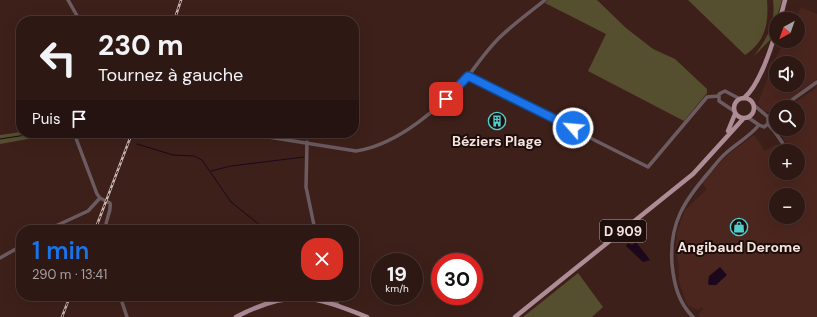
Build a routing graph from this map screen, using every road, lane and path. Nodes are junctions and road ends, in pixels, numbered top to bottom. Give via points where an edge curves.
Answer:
1 (68, 0) edge
2 (545, 0) edge
3 (785, 0) edge
4 (782, 12) edge
5 (77, 16) edge
6 (771, 48) edge
7 (468, 76) junction
8 (757, 79) junction
9 (817, 82) edge
10 (718, 96) junction
11 (742, 98) junction
12 (792, 100) edge
13 (753, 103) junction
14 (735, 112) junction
15 (768, 117) joint
16 (749, 118) junction
17 (743, 119) junction
18 (768, 124) junction
19 (758, 125) junction
20 (76, 138) edge
21 (279, 138) edge
22 (725, 138) junction
23 (307, 142) junction
24 (783, 144) edge
25 (100, 198) junction
26 (58, 225) edge
27 (105, 225) edge
28 (314, 225) edge
29 (16, 249) edge
30 (0, 258) edge
31 (122, 301) edge
32 (272, 301) edge
33 (320, 301) edge
34 (335, 301) edge
35 (338, 305) junction
36 (127, 317) edge
37 (236, 317) edge
38 (367, 317) edge
39 (515, 317) edge
40 (693, 317) edge

1 - 5 street
2 - 7 street via 498,40
3 - 4 main road
6 - 8 main road
7 - 10 street via 648,167 707,97
7 - 23 street via 435,110 368,149 356,150
8 - 11 main road
8 - 13 main road
9 - 12 street
10 - 11 street via 725,92
10 - 14 street via 721,102
11 - 13 main road
11 - 14 main road via 735,102
13 - 15 street
13 - 16 main road via 753,114
14 - 17 main road
14 - 22 main road, D 909
15 - 18 street
16 - 17 main road
16 - 19 street
17 - 22 main road, D 909
18 - 19 street via 764,127
18 - 24 street
19 - 40 street via 752,133 725,154 696,186 676,222 672,245 673,271 681,303
20 - 25 street
21 - 23 street
22 - 39 main road, D 909 via 693,174
23 - 28 street via 306,187
25 - 26 street via 88,211
25 - 27 street via 110,203 111,208
29 - 30 street
31 - 36 street
32 - 37 main road
33 - 35 main road
34 - 35 street
35 - 38 main road

